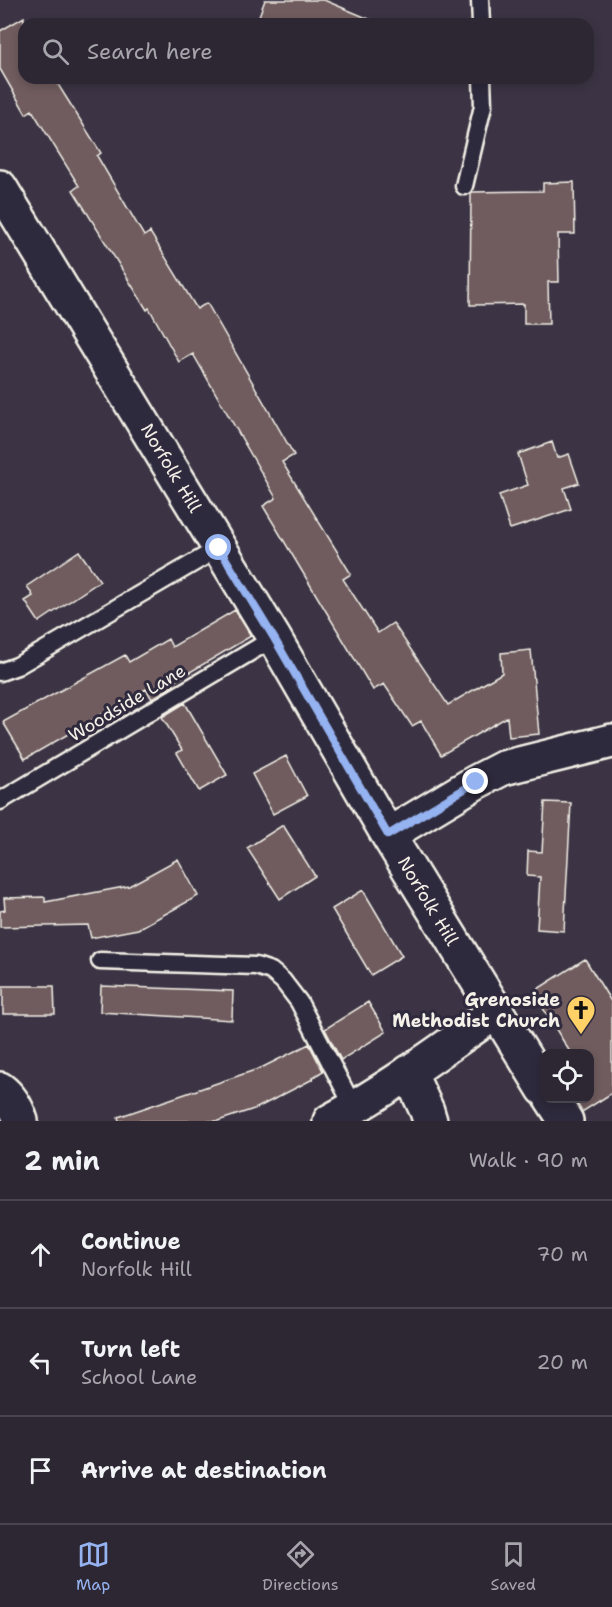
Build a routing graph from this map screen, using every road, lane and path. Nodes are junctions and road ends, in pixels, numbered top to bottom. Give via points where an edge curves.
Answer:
1 (480, 0) edge
2 (481, 18) edge
3 (482, 84) edge
4 (464, 186) dead end
5 (0, 187) edge
6 (219, 548) junction
7 (274, 638) junction
8 (0, 672) edge
9 (612, 741) edge
10 (0, 801) edge
11 (388, 835) junction
12 (100, 961) dead end
13 (496, 1012) junction
14 (409, 1072) junction
15 (540, 1083) edge
16 (554, 1103) edge
17 (342, 1115) edge
18 (430, 1121) edge
19 (566, 1121) edge

1 - 2 lane
3 - 4 lane via 483,106
5 - 6 street, Norfolk Hill
6 - 7 street, Norfolk Hill
6 - 8 lane via 17,666
7 - 10 lane, Woodside Lane
7 - 11 street, Norfolk Hill
9 - 11 street via 503,768
11 - 13 street, Norfolk Hill
12 - 17 lane via 256,966 271,971 299,1002
13 - 14 street
13 - 15 street, Norfolk Hill
14 - 17 street
14 - 18 street
16 - 19 street

